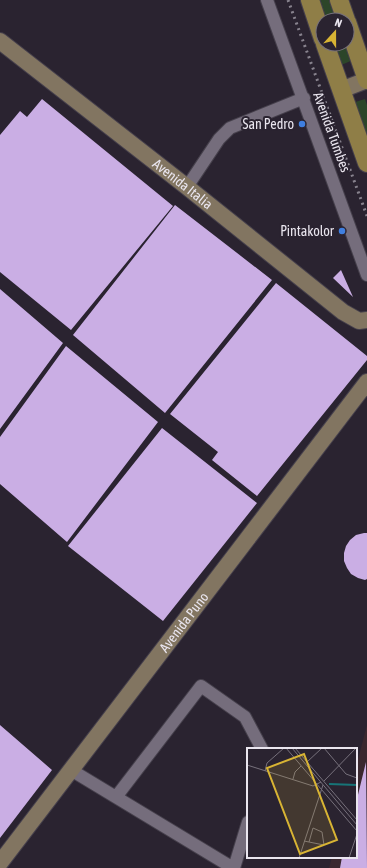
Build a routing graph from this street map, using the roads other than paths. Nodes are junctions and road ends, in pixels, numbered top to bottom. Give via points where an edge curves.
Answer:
1 (267, 0) edge
2 (310, 0) edge
3 (339, 0) edge
4 (344, 12) edge
5 (315, 15) edge
6 (0, 41) edge
7 (355, 45) edge
8 (328, 52) edge
9 (367, 80) edge
10 (341, 90) junction
11 (304, 98) junction
12 (367, 163) edge
13 (187, 187) junction
14 (367, 275) edge
15 (367, 320) edge
16 (367, 382) edge
17 (261, 748) edge
18 (71, 770) junction
19 (116, 797) junction
20 (247, 825) edge
21 (0, 863) edge
22 (234, 868) edge

1 - 11 street, Avenida Tumbes
2 - 5 main road
3 - 4 main road
6 - 13 street, Avenida Italia
7 - 9 main road
8 - 10 main road
9 - 10 street
10 - 12 main road
11 - 13 street via 230,128 219,139
11 - 14 street, Avenida Tumbes
13 - 15 street, Avenida Italia via 343,312 359,321
16 - 18 street, Avenida Puno
17 - 19 street via 245,718 201,686
18 - 19 street
18 - 21 street, Avenida Puno
19 - 22 street
20 - 22 street

